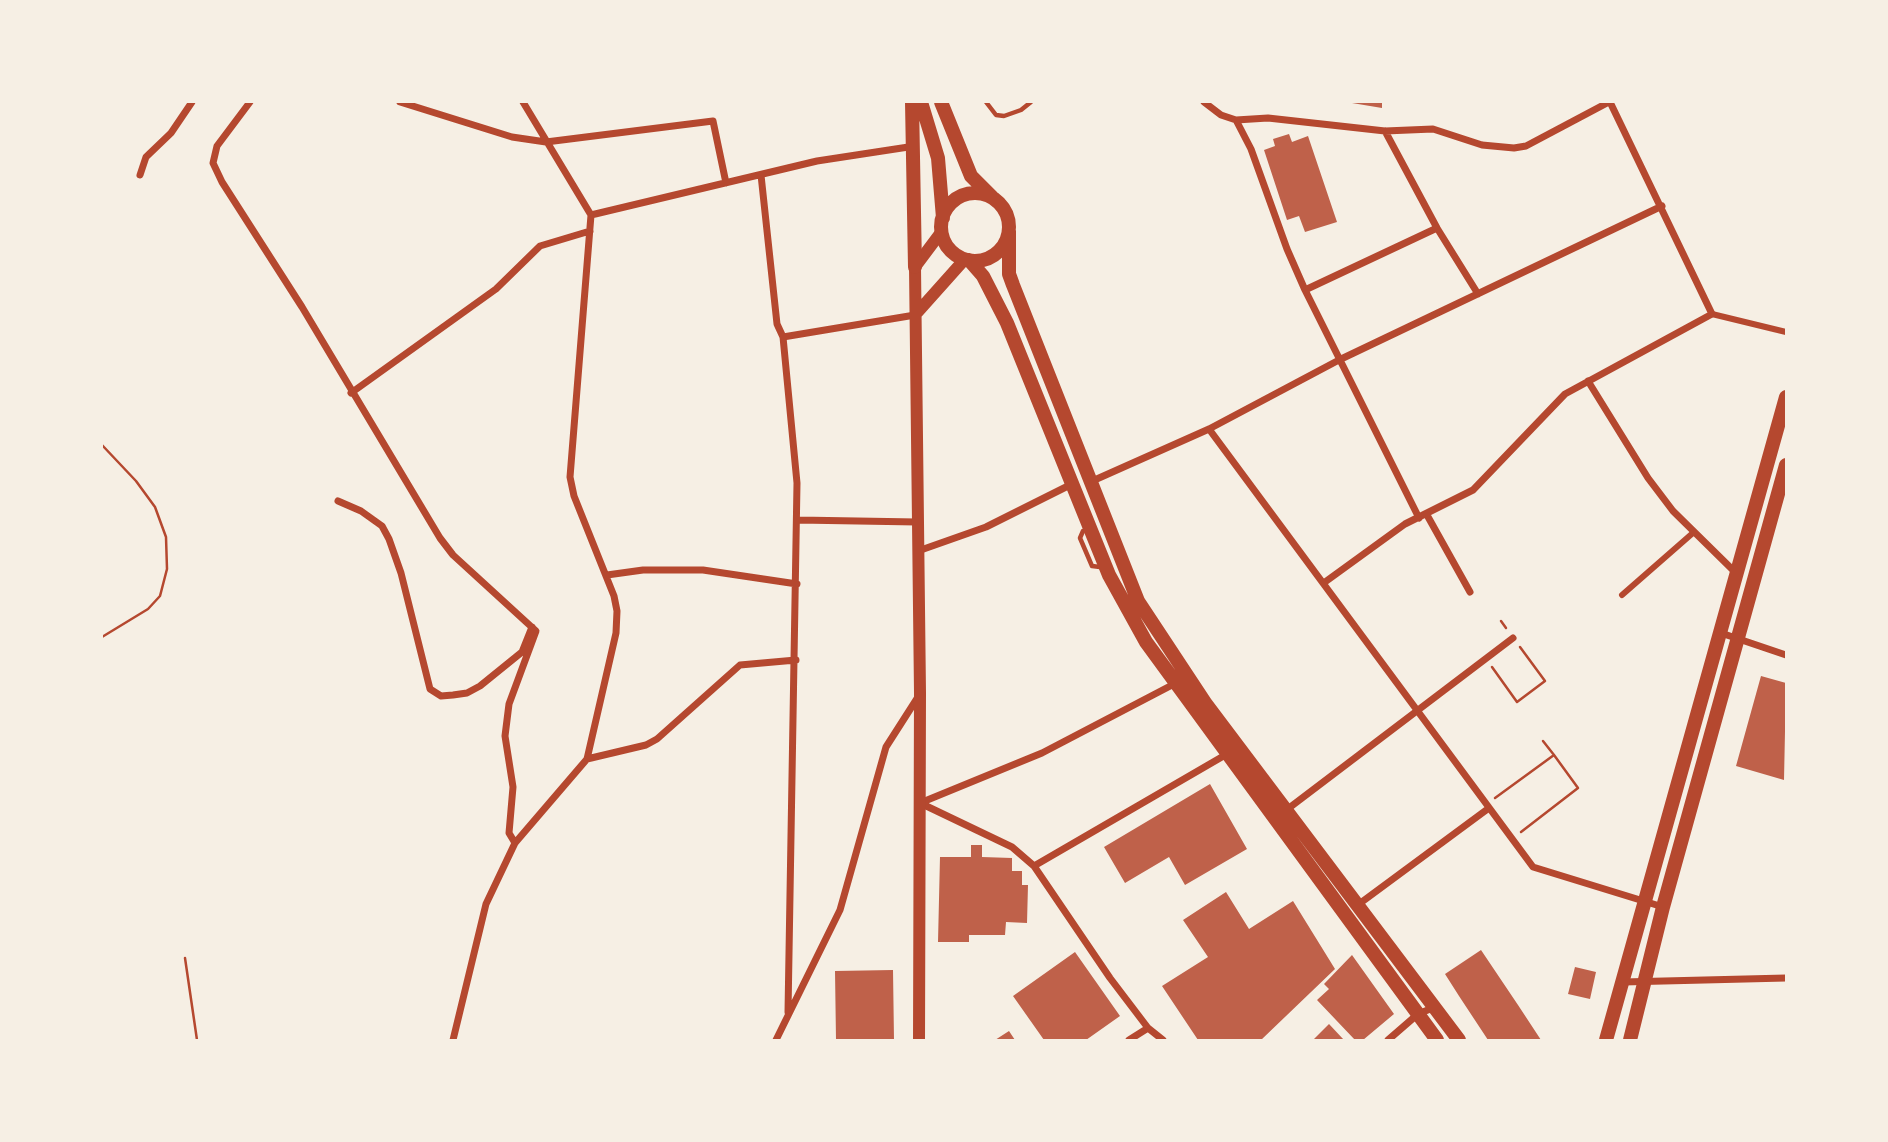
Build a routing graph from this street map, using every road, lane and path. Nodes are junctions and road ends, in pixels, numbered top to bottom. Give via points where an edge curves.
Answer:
1 (192, 102) edge
2 (250, 102) edge
3 (400, 102) edge
4 (523, 102) edge
5 (912, 102) edge
6 (921, 102) edge
7 (943, 102) edge
8 (986, 102) edge
9 (1031, 102) edge
10 (1204, 102) edge
11 (1609, 102) edge
12 (1236, 120) junction
13 (1385, 131) junction
14 (546, 142) junction
15 (915, 146) junction
16 (140, 174) dead end
17 (761, 175) junction
18 (726, 183) junction
19 (995, 200) junction
20 (1662, 206) junction
21 (591, 215) junction
22 (942, 225) junction
23 (1437, 228) junction
24 (590, 231) junction
25 (1009, 231) junction
26 (967, 260) junction
27 (915, 267) junction
28 (1305, 290) junction
29 (1478, 294) junction
30 (1712, 314) junction
31 (915, 315) junction
32 (1787, 332) edge
33 (783, 337) junction
34 (1339, 360) junction
35 (1588, 381) junction
36 (351, 393) junction
37 (1787, 397) edge
38 (1209, 429) junction
39 (102, 445) edge
40 (1787, 465) edge
41 (1089, 482) junction
42 (1072, 484) junction
43 (338, 501) dead end
44 (1423, 516) junction
45 (798, 520) junction
46 (917, 522) junction
47 (1083, 531) dead end
48 (1693, 532) junction
49 (918, 551) junction
50 (1100, 568) dead end
51 (1737, 574) junction
52 (607, 575) junction
53 (1325, 582) junction
54 (797, 583) junction
55 (1470, 592) dead end
56 (1622, 596) dead end
57 (1500, 621) dead end
58 (532, 627) junction
59 (1721, 633) junction
60 (102, 637) edge
61 (1513, 638) junction
62 (1738, 639) junction
63 (1787, 655) edge
64 (1486, 659) junction
65 (796, 660) junction
66 (1176, 683) junction
67 (920, 694) junction
68 (1419, 710) junction
69 (1543, 741) dead end
70 (1228, 754) junction
71 (1553, 755) junction
72 (587, 759) junction
73 (920, 803) junction
74 (1488, 806) junction
75 (1281, 813) junction
76 (1511, 839) junction
77 (515, 843) junction
78 (1034, 866) junction
79 (1646, 902) junction
80 (1359, 904) junction
81 (1663, 907) junction
82 (185, 958) dead end
83 (1787, 978) edge
84 (1622, 982) junction
85 (1643, 982) junction
86 (1435, 1007) junction
87 (788, 1012) junction
88 (1418, 1014) junction
89 (1148, 1028) junction
90 (197, 1041) edge
91 (453, 1041) edge
92 (779, 1041) edge
93 (919, 1041) edge
94 (1129, 1041) edge
95 (1163, 1041) edge
96 (1388, 1041) edge
97 (1437, 1041) edge
98 (1459, 1041) edge
99 (1606, 1041) edge
100 (1630, 1041) edge

1 - 16 street via 171,133 146,157
2 - 36 street via 217,146 214,163
3 - 14 street via 512,137
4 - 14 street
5 - 15 main road
6 - 22 main road via 938,158
7 - 19 main road via 971,176
8 - 9 lane via 996,116 1021,110
10 - 12 street
11 - 13 street via 1514,148 1482,145 1433,130
11 - 20 street
12 - 13 street via 1268,118
12 - 28 street
13 - 23 street
14 - 18 street via 713,121
14 - 21 street
15 - 17 street
15 - 27 main road
17 - 18 street
17 - 33 street via 777,324
18 - 21 street
19 - 22 main road via 967,195 951,204
19 - 25 main road via 1007,214
20 - 29 street
20 - 30 street
21 - 24 street
22 - 26 main road via 951,250
22 - 27 main road
23 - 28 street
23 - 29 street
24 - 36 street via 540,246 496,289
24 - 52 street via 570,477 576,503
25 - 26 main road via 997,253 984,260
25 - 41 main road via 1013,285
26 - 31 main road
26 - 42 main road via 983,276 1007,323
27 - 31 main road
28 - 34 street
29 - 34 street
30 - 32 street
30 - 35 street
31 - 33 street
31 - 46 main road
33 - 45 street
34 - 38 street
34 - 44 street
35 - 44 street via 1552,406 1480,485
35 - 48 street via 1648,478
36 - 58 street via 453,555
37 - 51 main road
38 - 41 street
38 - 53 street
39 - 60 path via 155,507 166,537 167,569 160,596
40 - 62 main road
41 - 75 main road via 1145,613
42 - 49 street via 986,527
42 - 66 main road via 1116,590
43 - 58 street via 382,526 389,539 430,689 441,696 467,693 480,686 522,652
44 - 53 street via 1385,537
44 - 55 street
45 - 46 street
45 - 54 street
46 - 49 main road
47 - 50 lane via 1080,538 1092,566
48 - 51 street
48 - 56 street
49 - 67 main road
51 - 59 main road
52 - 54 street via 703,570
52 - 72 street via 617,611 616,633
53 - 68 street
54 - 65 street
57 - 61 path
58 - 77 street via 536,635 509,704 505,736 513,787 509,833
59 - 62 street
59 - 79 main road
61 - 64 street
61 - 64 path via 1545,681 1517,702
62 - 63 street
62 - 81 main road
64 - 68 street
65 - 72 street via 740,665 657,739
65 - 87 street
66 - 70 main road
66 - 73 street via 1042,753
67 - 73 main road
67 - 87 street via 886,747 840,910
68 - 74 street
68 - 75 street
69 - 71 path
70 - 75 main road
70 - 78 street
71 - 74 path
71 - 76 path via 1578,788
72 - 77 street
73 - 78 street via 1012,847
73 - 93 main road
74 - 76 street
74 - 80 street
75 - 80 main road
75 - 88 main road
76 - 79 street via 1533,867
77 - 91 street via 486,904
78 - 89 street
79 - 81 street
79 - 84 main road
80 - 86 main road
81 - 85 main road
82 - 90 path
83 - 85 street
84 - 85 street
84 - 99 main road
85 - 100 main road
86 - 88 street
86 - 98 main road
87 - 92 street
88 - 96 street
88 - 97 main road
89 - 94 street
89 - 95 street

